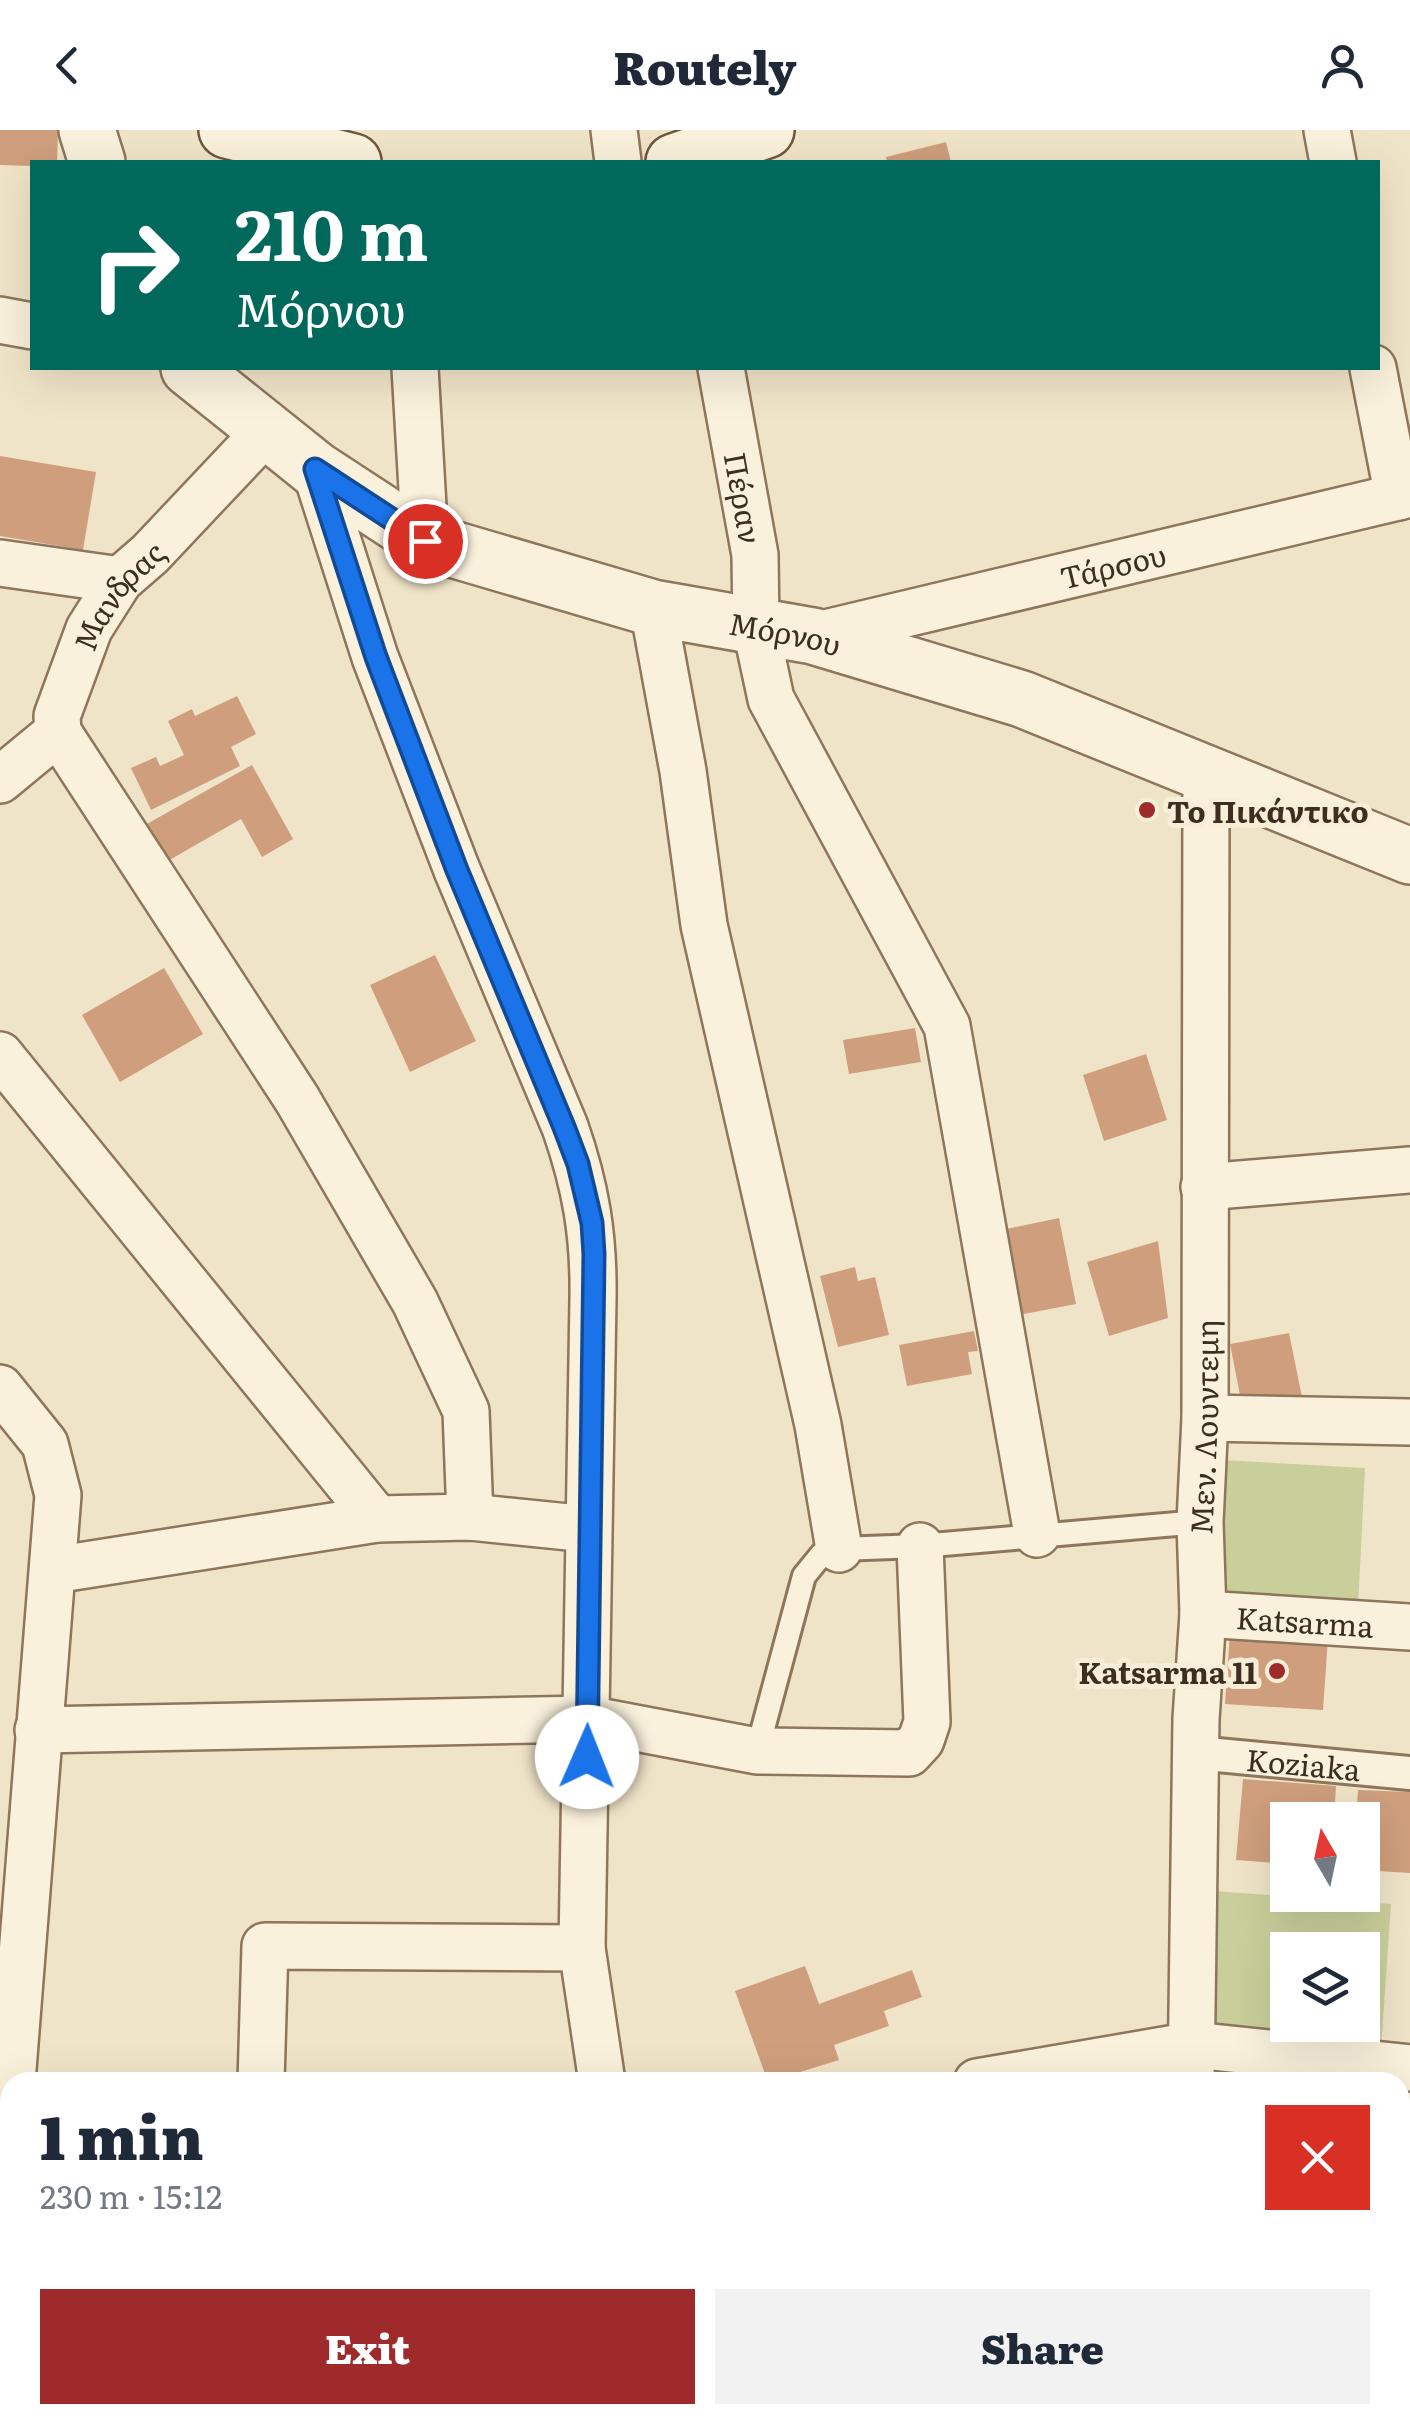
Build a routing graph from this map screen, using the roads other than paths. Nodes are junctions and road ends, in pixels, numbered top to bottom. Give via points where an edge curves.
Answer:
1 (87, 130) edge
2 (228, 130) edge
3 (356, 130) edge
4 (614, 130) edge
5 (766, 130) edge
6 (1327, 130) edge
7 (96, 160) edge
8 (348, 160) edge
9 (356, 160) edge
10 (618, 160) edge
11 (685, 160) edge
12 (1333, 160) edge
13 (0, 320) edge
14 (30, 326) edge
15 (193, 370) edge
16 (415, 370) edge
17 (720, 370) edge
18 (1373, 370) edge
19 (268, 429) junction
20 (315, 469) junction
21 (1404, 495) edge
22 (425, 541) junction
23 (0, 562) edge
24 (120, 580) junction
25 (653, 608) junction
26 (756, 629) junction
27 (813, 636) junction
28 (58, 732) junction
29 (1206, 774) junction
30 (0, 780) edge
31 (1410, 856) edge
32 (0, 1055) edge
33 (1410, 1170) edge
34 (1204, 1187) junction
35 (0, 1388) edge
36 (1205, 1418) junction
37 (1410, 1422) edge
38 (470, 1516) junction
39 (377, 1519) junction
40 (1200, 1522) junction
41 (588, 1529) junction
42 (1038, 1534) junction
43 (920, 1546) junction
44 (840, 1549) junction
45 (54, 1570) junction
46 (1203, 1614) junction
47 (1410, 1626) edge
48 (588, 1719) junction
49 (38, 1730) junction
50 (757, 1752) junction
51 (1196, 1753) junction
52 (1410, 1773) edge
53 (582, 1948) junction
54 (1192, 2064) edge
55 (1410, 2068) edge
56 (13, 2072) edge
57 (261, 2072) edge
58 (601, 2072) edge
59 (1096, 2072) edge

1 - 7 street
2 - 8 street
3 - 9 street
4 - 10 street
5 - 11 street
6 - 12 street
13 - 14 street
15 - 19 street, Μόρνου
16 - 22 street
17 - 26 street, Πέραν via 755,555
18 - 21 street
19 - 20 street, Μόρνου
19 - 24 street, Μανδρας
20 - 22 street, Μόρνου
20 - 41 street via 376,657 578,1164 594,1254
21 - 27 street, Τάρσου
22 - 25 street, Μόρνου
23 - 24 street
24 - 28 street, Μανδρας via 90,629 57,716
25 - 26 street, Μόρνου
25 - 44 street via 704,925
26 - 27 street, Μόρνου
26 - 42 street, Πέραν via 771,699 947,1026
27 - 29 street, Μόρνου via 1022,698
28 - 30 street
28 - 38 street via 296,1100 416,1302 466,1411
29 - 31 street, Μόρνου
29 - 34 street, Μεν. Λουντεμη
32 - 39 street
33 - 34 street
34 - 36 street, Μεν. Λουντεμη
35 - 45 street via 45,1444 58,1495
36 - 37 street
36 - 40 street, Μεν. Λουντεμη
38 - 39 street
38 - 41 street
39 - 45 street
40 - 42 lane
40 - 46 street, Μεν. Λουντεμη
41 - 48 street
42 - 43 lane
43 - 44 lane
43 - 50 street via 927,1722 921,1740 909,1753
44 - 50 lane via 822,1554 804,1576
45 - 49 street
46 - 47 street, Katsarma
46 - 51 street, Μεν. Λουντεμη
48 - 49 street
48 - 50 street
48 - 53 street
49 - 56 street
51 - 52 street, Koziaka
51 - 54 street, Μεν. Λουντεμη
53 - 57 street via 265,1946
53 - 58 street
54 - 55 street
54 - 59 street

